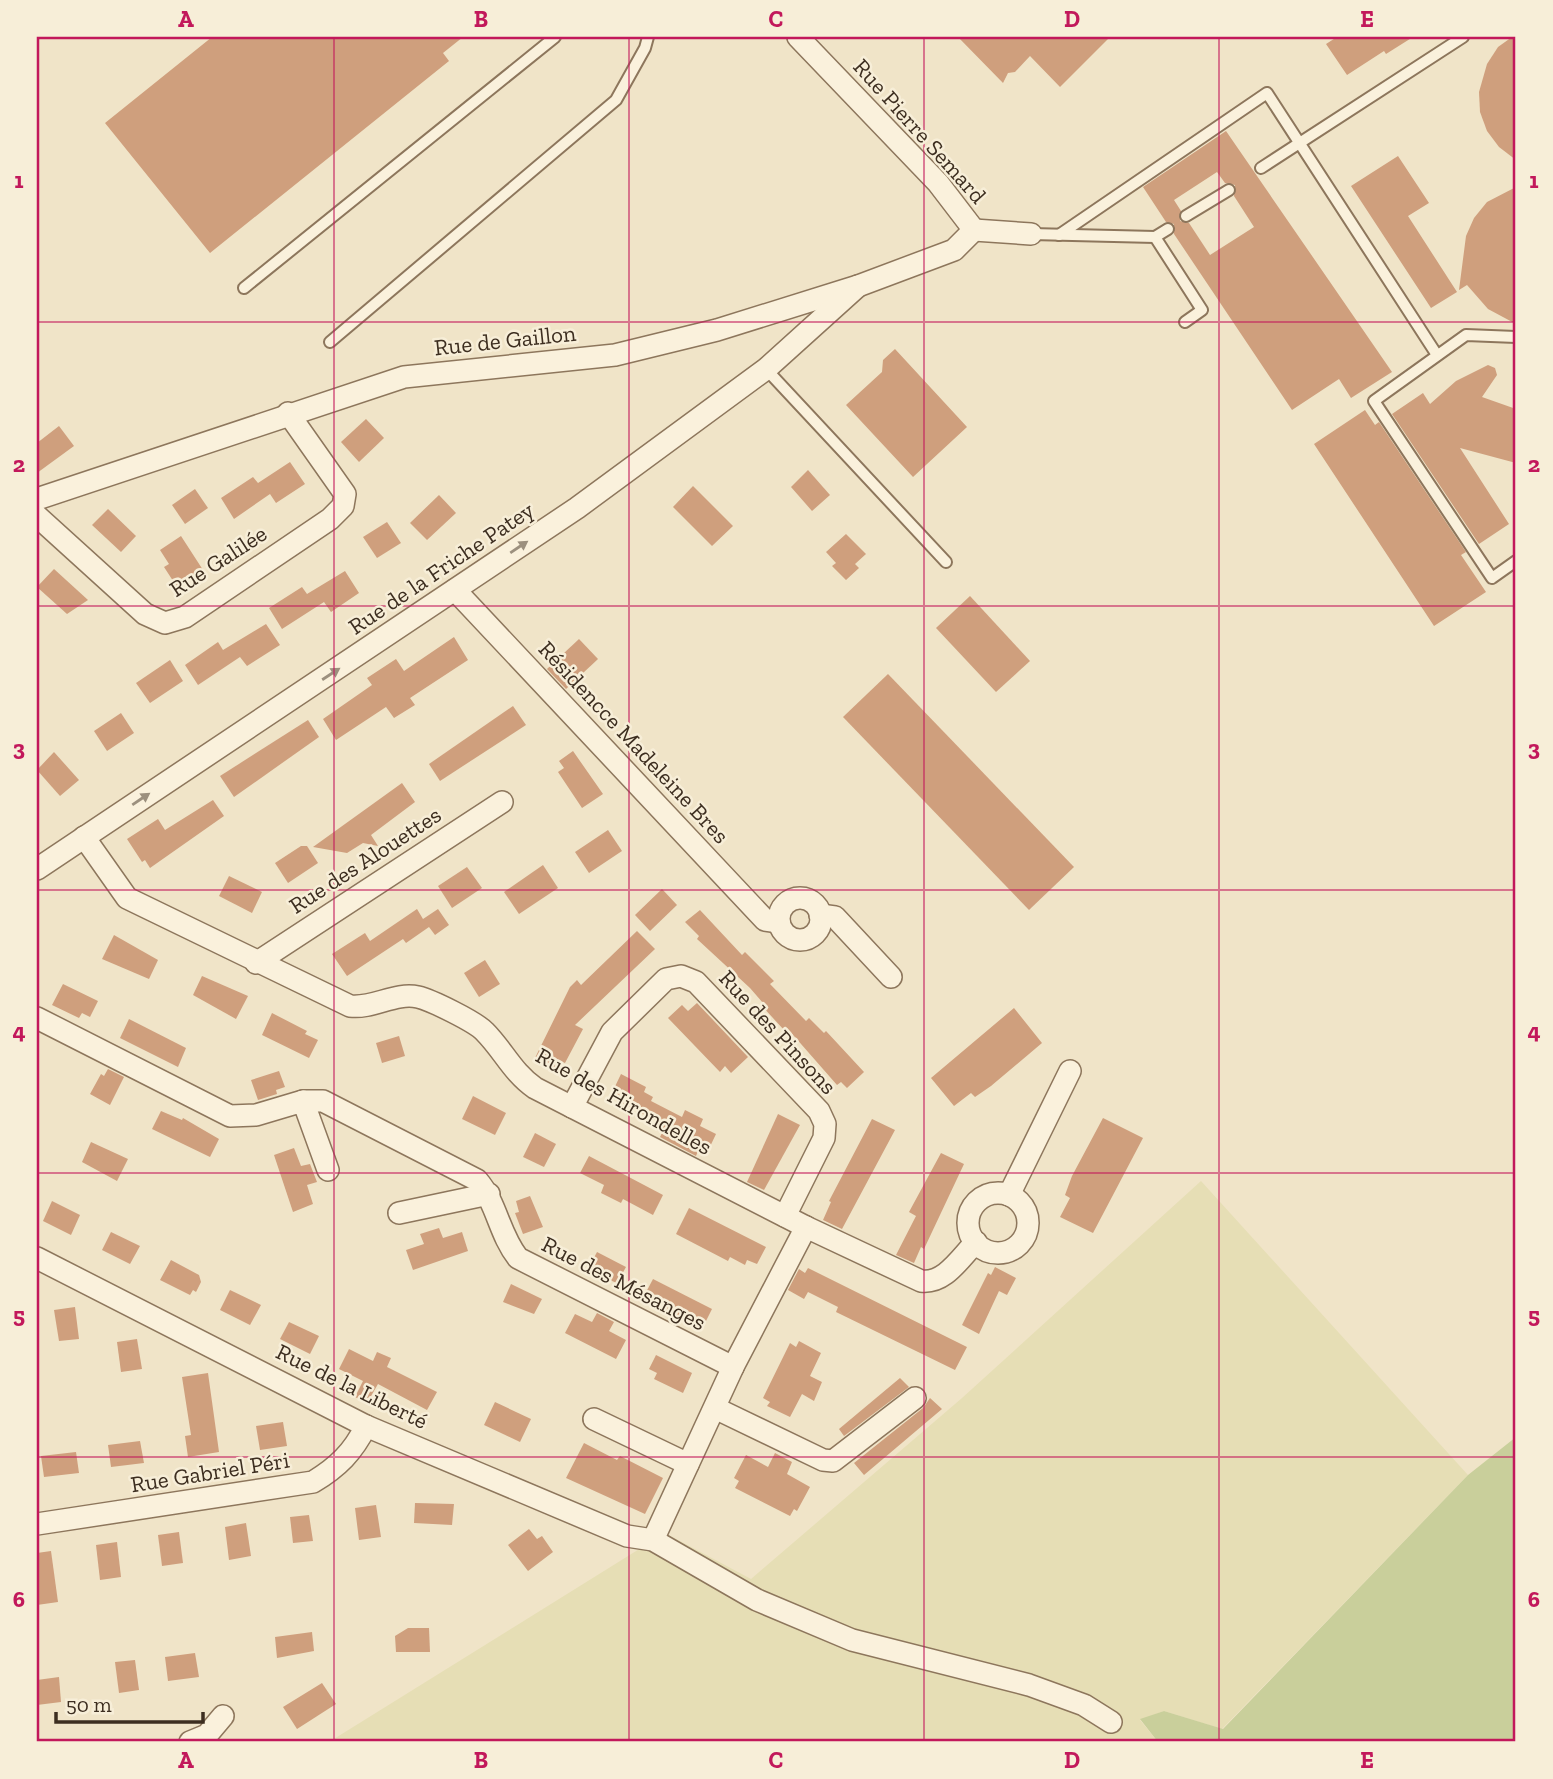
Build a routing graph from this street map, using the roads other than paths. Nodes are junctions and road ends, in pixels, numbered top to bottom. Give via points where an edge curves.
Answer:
1 (555, 37) edge
2 (648, 37) edge
3 (798, 37) edge
4 (1463, 37) edge
5 (1301, 143) junction
6 (1261, 168) dead end
7 (1229, 190) dead end
8 (1186, 216) dead end
9 (1168, 229) dead end
10 (974, 230) junction
11 (1031, 234) joint
12 (1059, 235) junction
13 (1155, 237) junction
14 (858, 286) junction
15 (244, 288) dead end
16 (1185, 322) dead end
17 (1516, 337) edge
18 (330, 342) dead end
19 (1437, 355) junction
20 (766, 369) junction
21 (288, 413) junction
22 (37, 499) edge
23 (37, 516) edge
24 (1516, 561) edge
25 (947, 562) dead end
26 (455, 590) junction
27 (502, 803) dead end
28 (84, 837) junction
29 (37, 869) edge
30 (820, 915) junction
31 (779, 922) junction
32 (256, 962) junction
33 (891, 977) dead end
34 (37, 1018) edge
35 (1070, 1071) dead end
36 (303, 1101) junction
37 (572, 1107) junction
38 (328, 1170) dead end
39 (489, 1194) junction
40 (1009, 1195) junction
41 (400, 1213) dead end
42 (785, 1216) junction
43 (806, 1227) junction
44 (976, 1242) junction
45 (37, 1258) edge
46 (733, 1367) junction
47 (915, 1398) dead end
48 (715, 1408) junction
49 (594, 1419) dead end
50 (366, 1426) junction
51 (688, 1464) junction
52 (37, 1524) edge
53 (653, 1540) junction
54 (223, 1716) dead end
55 (1111, 1722) dead end
56 (190, 1742) edge

1 - 15 lane
2 - 18 lane via 616,100
3 - 10 street, Rue Pierre Semard via 938,183
4 - 5 lane
5 - 6 lane
5 - 12 lane via 1267,93
5 - 19 lane
7 - 8 lane
9 - 13 lane
10 - 11 street
10 - 14 street, Rue de Gaillon via 954,250
11 - 12 lane
12 - 13 lane
13 - 16 lane via 1202,310
14 - 20 street, Rue de la Friche Patey
14 - 21 street, Rue de Gaillon via 717,330 615,355 404,377
17 - 19 lane via 1466,335
19 - 24 lane via 1374,401 1492,578
20 - 25 lane
26 -> 20 street, Rue de la Friche Patey via 577,508
21 - 22 street, Rue de Gaillon
21 - 23 street, Rue Galilée via 345,494 343,506 185,617 165,623 145,614
28 -> 26 street, Rue de la Friche Patey
26 - 31 street, Résidencce Madeleine Bres via 765,920
27 - 32 street, Rue des Alouettes
28 - 29 street, Rue de la Friche Patey
28 - 32 street, Rue des Hirondelles via 127,898
30 - 31 street via 811,902 797,899 783,906
30 - 31 street, Résidencce Madeleine Bres via 817,930 805,939 788,936
30 - 33 street via 835,917
32 - 37 street, Rue des Hirondelles via 350,1006 420,997 482,1028 517,1076
34 - 36 street via 230,1116 256,1115
35 - 40 street
36 - 38 street
36 - 39 street via 323,1101 477,1180
37 - 42 street, Rue des Hirondelles
37 - 42 street, Rue des Pinsons via 612,1032 666,979 681,976 696,982 819,1111 825,1124 824,1139
39 - 41 street
39 - 46 street, Rue des Mésanges via 506,1242 518,1258
40 - 44 street via 989,1194 972,1209 968,1220
40 - 44 street via 1027,1214 1025,1237 1008,1251 996,1253
42 - 43 street, Rue des Hirondelles
43 - 44 street, Rue des Hirondelles via 920,1281 932,1282 945,1275
43 - 46 street
45 - 50 street, Rue de la Liberté
46 - 48 street
47 - 48 street via 833,1461 822,1460
48 - 51 street
49 - 51 street
50 - 52 street, Rue Gabriel Péri via 337,1467 313,1482
50 - 53 street, Rue de la Liberté via 627,1536
51 - 53 street
53 - 55 street, Rue de la Liberté via 757,1600 852,1640 1029,1685 1084,1705
54 - 56 street via 206,1735

